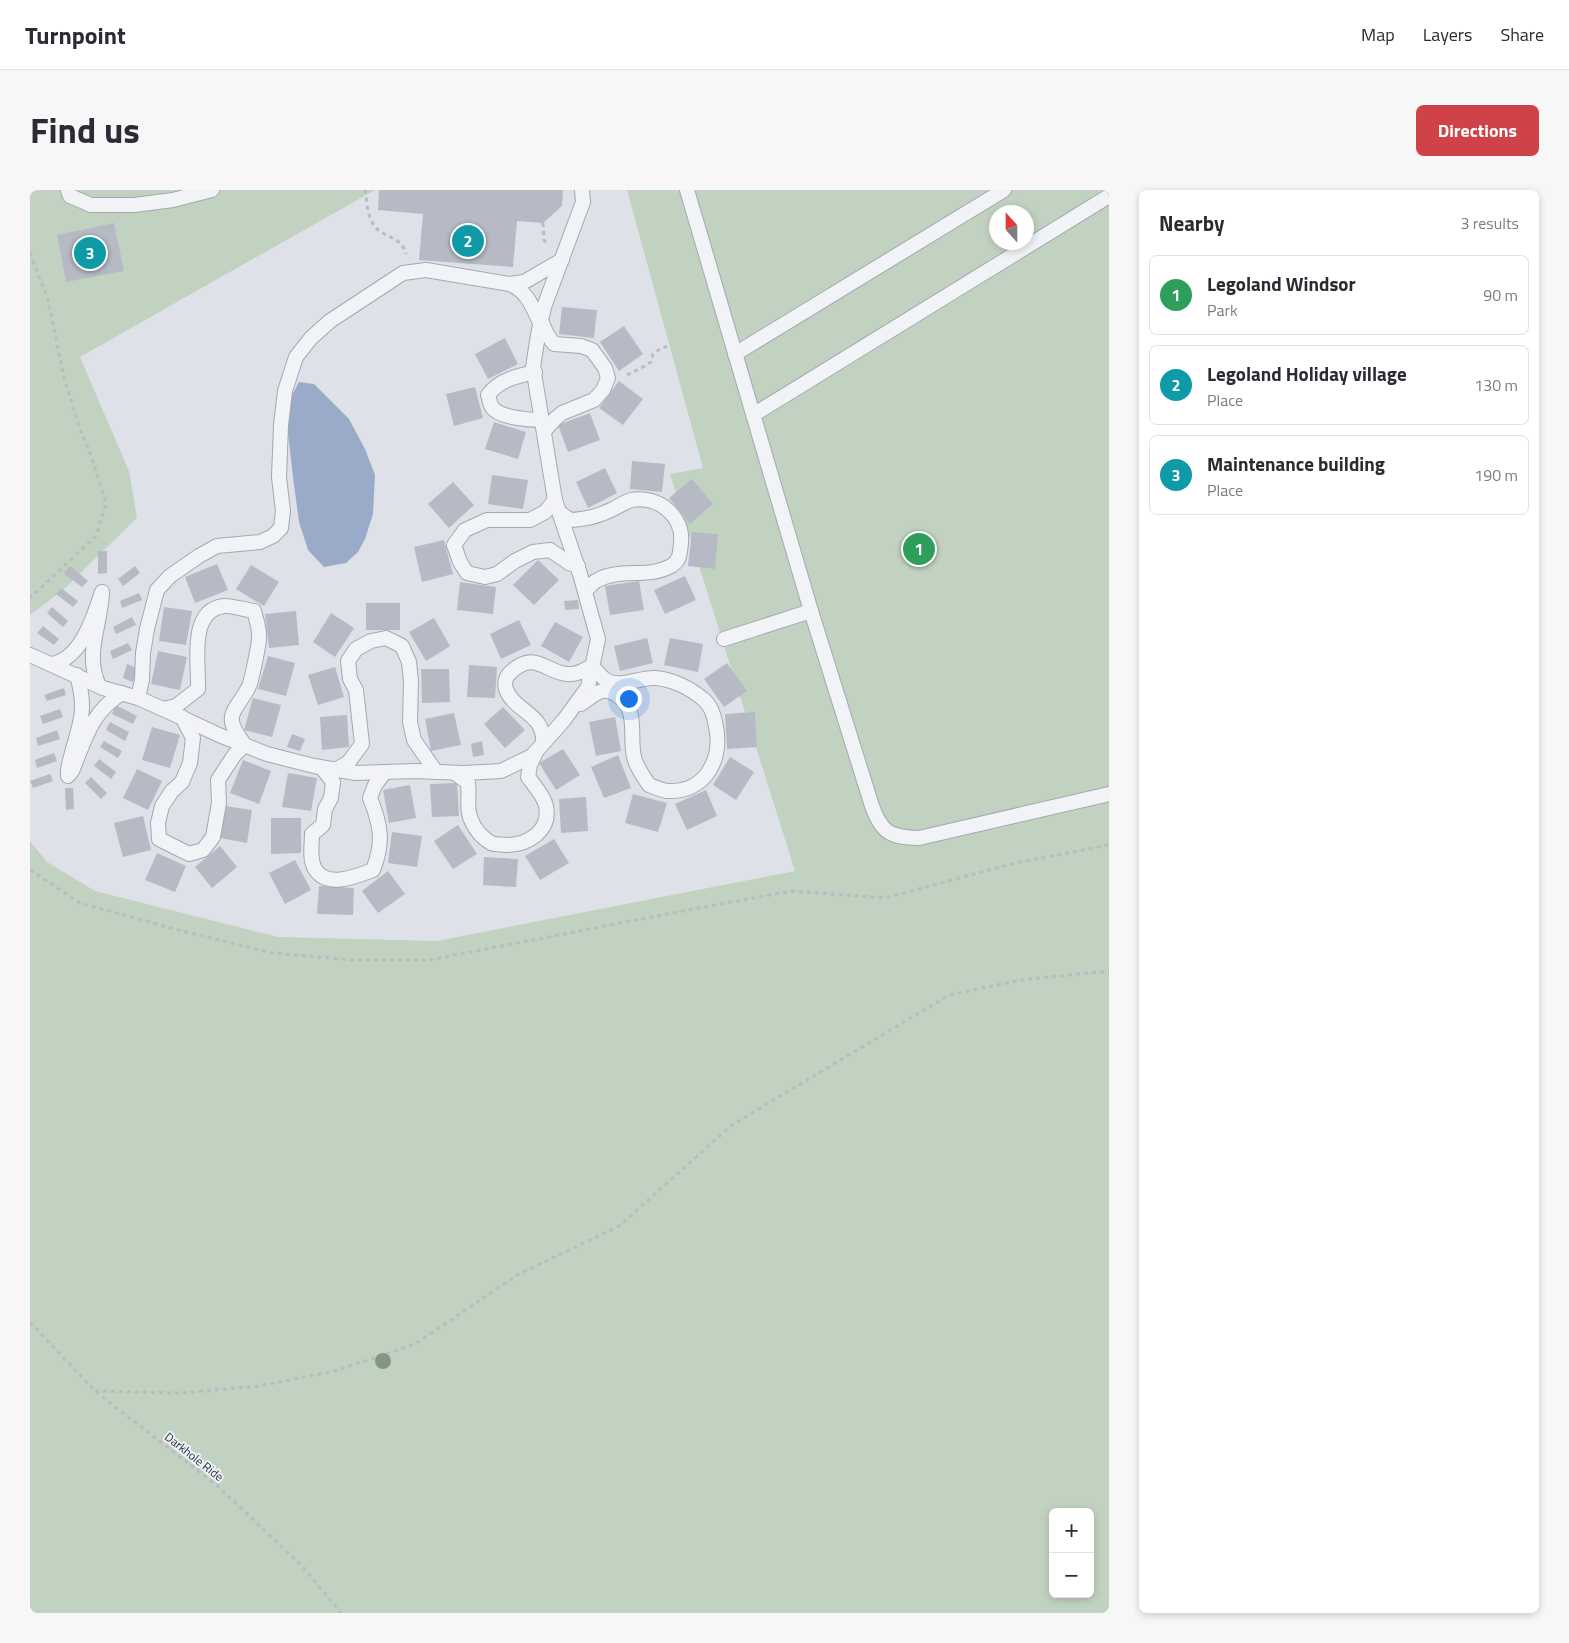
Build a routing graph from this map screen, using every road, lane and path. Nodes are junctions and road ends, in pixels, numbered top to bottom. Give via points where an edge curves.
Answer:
1 (68, 190) edge
2 (212, 190) edge
3 (365, 190) edge
4 (582, 190) edge
5 (687, 190) edge
6 (1004, 190) edge
7 (1106, 194) edge
8 (30, 253) edge
9 (562, 260) junction
10 (403, 273) junction
11 (510, 284) junction
12 (541, 323) junction
13 (669, 346) dead end
14 (735, 354) junction
15 (534, 372) junction
16 (607, 374) junction
17 (753, 415) junction
18 (543, 426) junction
19 (557, 506) junction
20 (578, 566) junction
21 (585, 591) junction
22 (30, 598) edge
23 (812, 611) junction
24 (724, 639) dead end
25 (30, 655) edge
26 (51, 664) junction
27 (592, 666) junction
28 (76, 675) junction
29 (98, 686) junction
30 (122, 693) junction
31 (138, 698) junction
32 (163, 709) junction
33 (572, 710) junction
34 (182, 717) junction
35 (245, 745) junction
36 (540, 747) junction
37 (329, 769) junction
38 (385, 772) junction
39 (436, 772) junction
40 (456, 773) junction
41 (1109, 794) edge
42 (1109, 845) edge
43 (30, 870) edge
44 (1109, 971) edge
45 (30, 1322) edge
46 (96, 1391) junction
47 (341, 1613) edge

1 - 2 lane via 70,196 91,205 134,205
3 - 10 path via 372,222 380,232 400,242 405,252 407,261
4 - 9 lane via 583,202
5 - 14 lane
6 - 14 lane
7 - 17 lane
8 - 22 path via 48,299 64,378 106,503 96,536
9 - 11 lane via 524,282
9 - 12 lane
10 - 11 lane via 426,270
10 - 31 lane via 330,321 296,357 280,425 281,528 260,542 217,546 170,576 157,590 147,628
11 - 12 lane via 529,298
12 - 15 lane
12 - 16 lane via 554,344 592,350
13 - 16 path via 653,354 651,362 638,370 621,377
14 - 17 lane
15 - 18 lane
15 - 18 lane via 514,377 488,395 492,407 500,413
16 - 18 lane via 604,390 594,400 562,413
17 - 23 lane
18 - 19 lane
19 - 20 lane
19 - 20 lane via 530,520 487,520 465,530 454,545 467,574 485,577 497,574 533,552 550,550
19 - 21 lane via 570,520 590,519 631,500 646,500 665,507 678,525 682,539 680,558 672,566 651,573 608,576
20 - 21 lane
21 - 27 lane via 598,638
23 - 24 lane
23 - 41 lane via 872,806 881,826 889,833 900,838 919,838
25 - 26 lane
26 - 28 lane
26 - 29 lane via 58,663 79,646 102,592 92,660
27 - 33 lane via 588,687
27 - 33 lane via 606,680 620,684 654,678 670,681 705,700 714,716 718,734 713,765 702,780 686,788 666,791 649,785 634,758 630,708 623,699 608,690 600,691
27 - 36 lane via 579,673 567,674 529,662 507,675 505,686 509,697 539,724 544,736
28 - 29 lane
28 - 30 lane via 83,704 67,768 68,776 93,721 110,700
29 - 30 lane
30 - 31 lane
31 - 32 lane
32 - 34 lane
32 - 35 lane via 176,706 198,689 198,633 204,618 213,608 226,605 254,611 259,637 250,683 233,709 232,720 236,734
33 - 36 lane
34 - 35 lane
34 - 35 lane via 193,738 190,763 182,782 162,806 158,823 159,839 176,849 189,854 203,850 213,837 219,803 218,780
35 - 37 lane
36 - 40 lane via 532,756 501,771
36 - 40 lane via 530,765 528,777 546,805 546,822 536,836 523,844 493,844 483,837 467,812 468,783
37 - 38 lane
37 - 38 lane via 331,798 322,824 312,834 312,858 315,869 335,881 374,870 381,843 378,818 370,798
37 - 39 lane via 348,763 362,744 356,690 350,679 348,661 356,649 386,638 402,646 409,662 410,722 414,740
38 - 39 lane
39 - 40 lane
42 - 43 path via 1016,863 885,898 792,892 429,960 352,960 272,953 80,903
44 - 46 path via 1022,980 950,995 732,1125 619,1226 519,1274 415,1344 335,1371 259,1386 181,1393
45 - 46 path, Darkhole Ride
46 - 47 path, Darkhole Ride via 220,1488 303,1567

